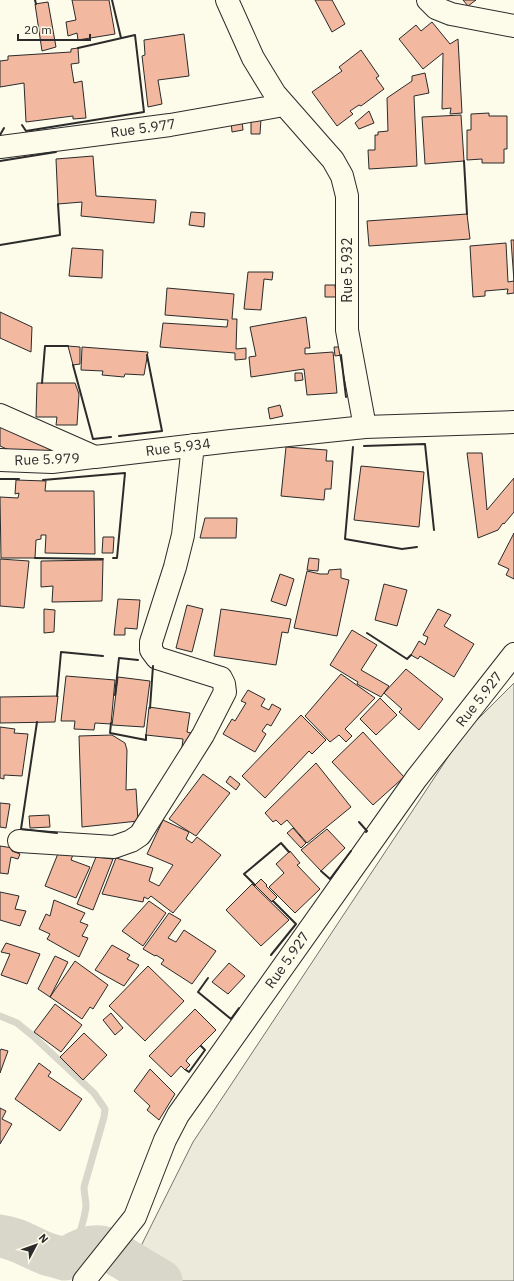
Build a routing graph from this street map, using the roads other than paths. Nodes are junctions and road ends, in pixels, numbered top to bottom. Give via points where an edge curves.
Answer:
1 (227, 0) edge
2 (428, 0) edge
3 (514, 26) edge
4 (284, 105) junction
5 (0, 147) edge
6 (0, 415) edge
7 (514, 422) edge
8 (365, 426) junction
9 (193, 445) junction
10 (94, 457) junction
11 (0, 460) edge
12 (514, 654) edge
13 (19, 841) dead end
14 (88, 1276) edge

1 - 4 street, Rue 5.932 via 253,58
2 - 3 street via 436,8 451,14
4 - 5 street, Rue 5.977 via 170,125
4 - 8 street, Rue 5.932 via 333,160 342,176 347,196 347,330
6 - 10 street
7 - 8 street
8 - 9 street, Rue 5.934
9 - 10 street, Rue 5.934
9 - 13 street via 183,535 151,642 151,650 157,658 221,678 225,692 203,735 140,835 114,847
10 - 11 street, Rue 5.979 via 52,462
12 - 14 street, Rue 5.927 via 416,779 178,1115 165,1140 135,1217

